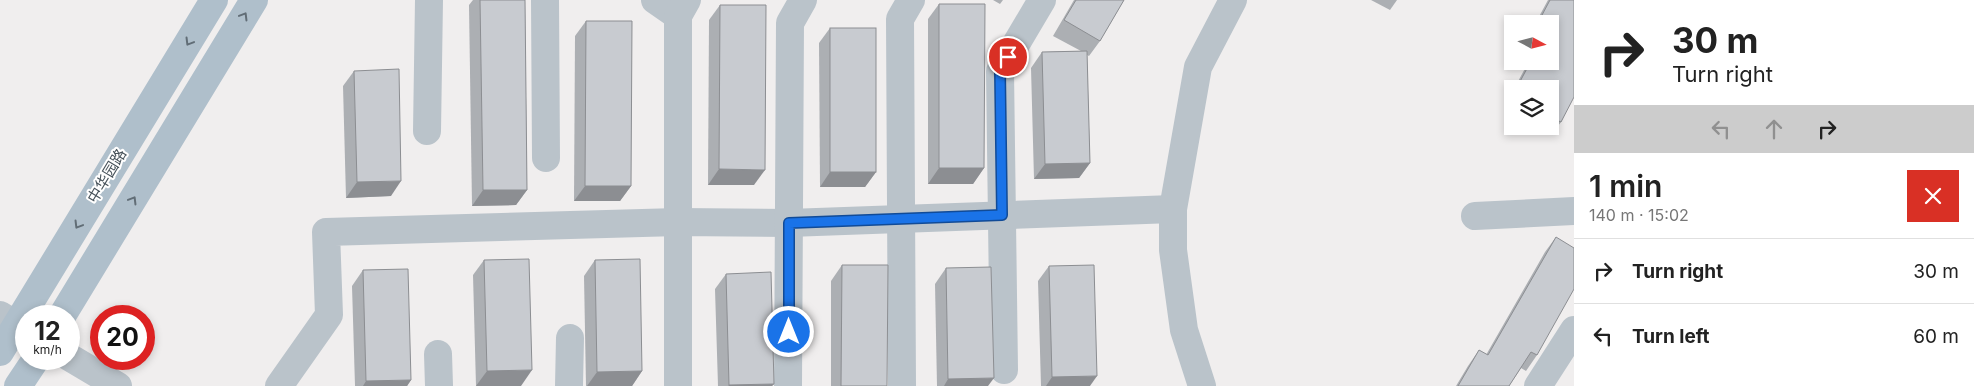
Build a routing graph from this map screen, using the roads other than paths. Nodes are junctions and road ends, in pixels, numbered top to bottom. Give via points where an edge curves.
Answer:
1 (214, 0) edge
2 (254, 0) edge
3 (429, 0) edge
4 (545, 0) edge
5 (654, 0) edge
6 (803, 0) edge
7 (911, 0) edge
8 (1042, 0) edge
9 (1233, 0) edge
10 (682, 8) edge
11 (427, 131) dead end
12 (546, 158) dead end
13 (1173, 208) junction
14 (1574, 211) edge
15 (1002, 215) junction
16 (1475, 216) dead end
17 (902, 218) junction
18 (678, 222) junction
19 (789, 223) junction
20 (69, 305) edge
21 (14, 324) edge
22 (1574, 330) edge
23 (570, 338) dead end
24 (0, 352) edge
25 (438, 354) dead end
26 (80, 364) edge
27 (29, 370) edge
28 (1004, 370) dead end
29 (18, 386) edge
30 (118, 386) edge
31 (279, 386) edge
32 (439, 386) edge
33 (568, 386) edge
34 (678, 386) edge
35 (788, 386) edge
36 (902, 386) edge
37 (1202, 386) edge
38 (1538, 386) edge

1 -> 21 main road, 中华园路
20 -> 2 main road
3 - 11 street
4 - 12 street
5 - 10 street
6 - 19 street via 790,23
7 - 17 street via 900,18
8 - 15 street via 1000,71
9 - 13 street via 1198,67
10 - 18 street
13 - 15 street
13 - 37 street via 1173,250 1184,330
14 - 16 street
15 - 17 street
15 - 28 street
17 - 19 street
17 - 36 street
18 - 19 street
18 - 31 street via 326,232 328,315
18 - 34 street
19 - 35 street
21 - 24 main road, 中华园路
22 - 38 street
23 - 33 street
25 - 32 street
26 - 30 street
27 - 29 main road

